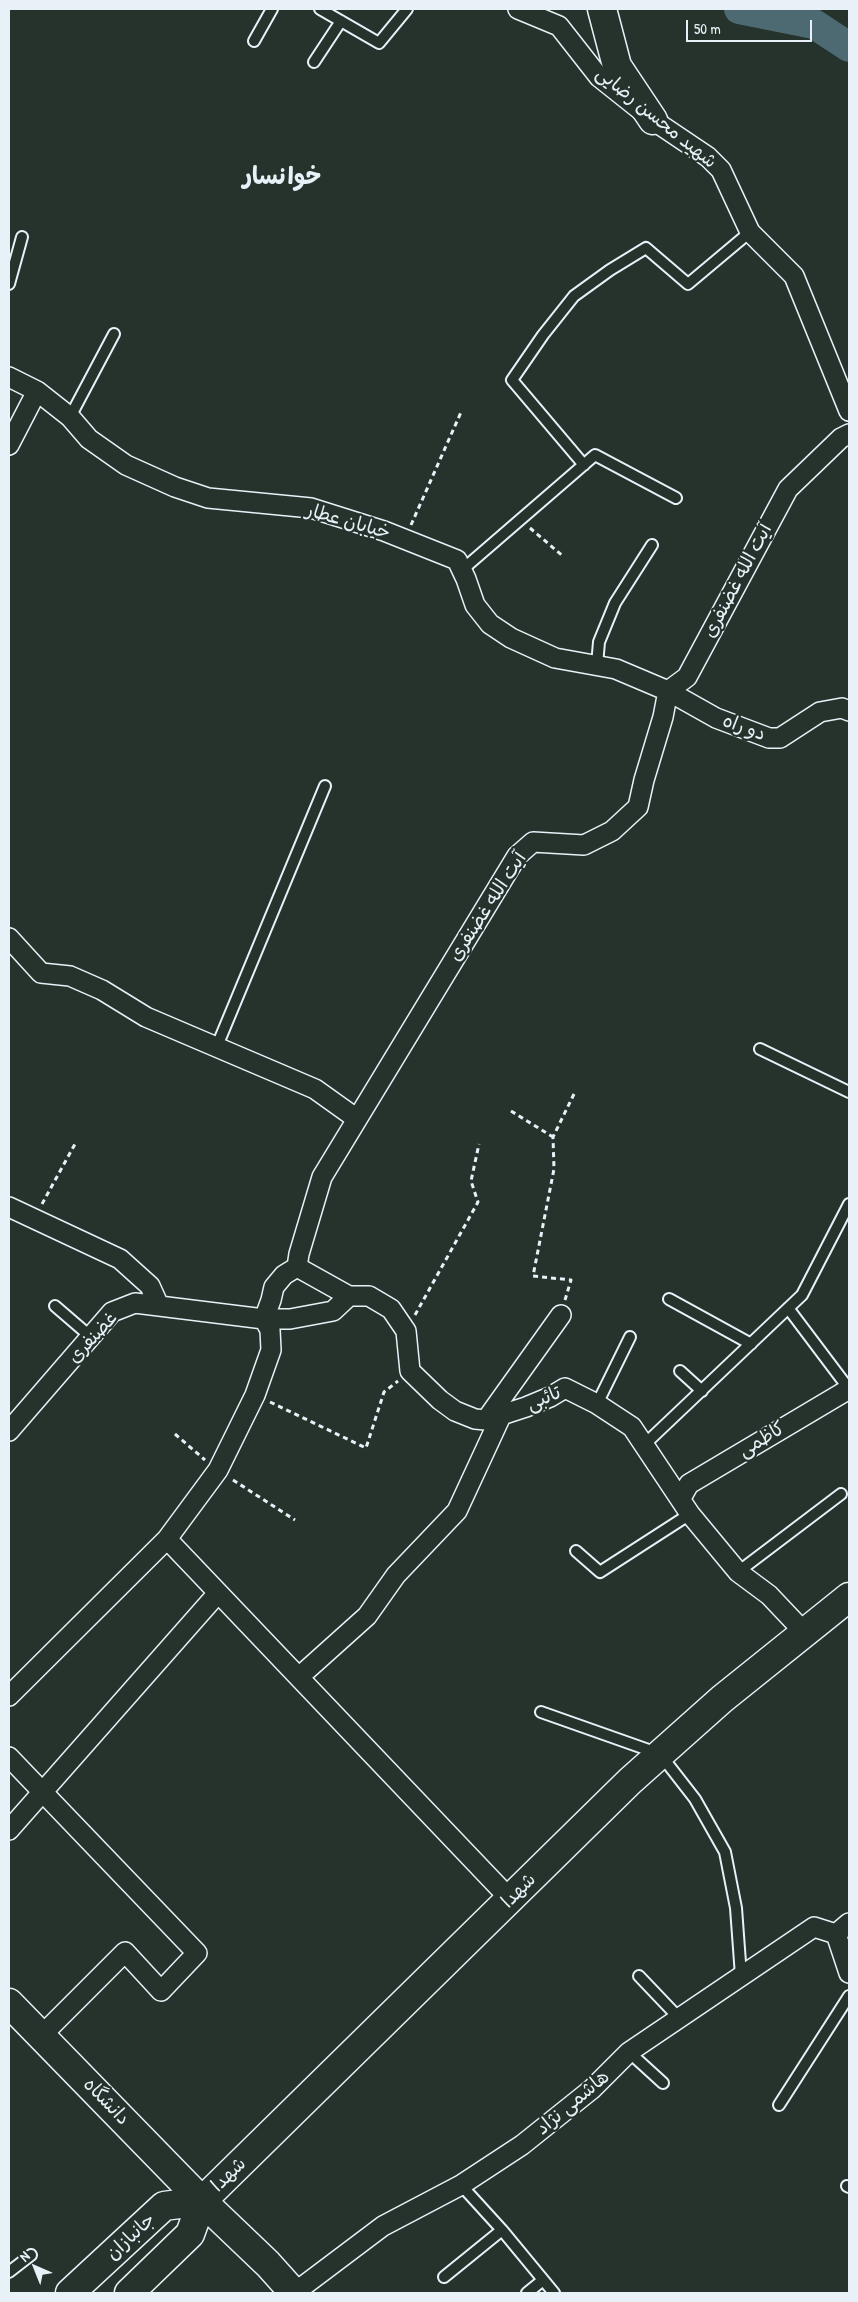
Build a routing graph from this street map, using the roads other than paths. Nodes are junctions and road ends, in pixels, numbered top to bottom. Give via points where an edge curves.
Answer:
1 (272, 9) edge
2 (320, 9) edge
3 (407, 9) edge
4 (518, 9) edge
5 (602, 9) edge
6 (341, 21) junction
7 (254, 41) dead end
8 (314, 62) dead end
9 (653, 120) junction
10 (750, 232) junction
11 (22, 237) dead end
12 (9, 284) edge
13 (114, 334) dead end
14 (9, 376) edge
15 (37, 391) junction
16 (849, 411) edge
17 (70, 417) junction
18 (849, 434) edge
19 (9, 445) edge
20 (584, 465) junction
21 (676, 498) dead end
22 (652, 545) dead end
23 (462, 570) junction
24 (598, 665) junction
25 (668, 691) junction
26 (849, 711) edge
27 (324, 786) dead end
28 (9, 938) edge
29 (217, 1046) junction
30 (760, 1049) dead end
31 (849, 1092) edge
32 (357, 1119) junction
33 (849, 1204) edge
34 (9, 1207) edge
35 (298, 1261) junction
36 (349, 1296) junction
37 (669, 1299) dead end
38 (55, 1306) dead end
39 (159, 1306) junction
40 (788, 1308) junction
41 (560, 1315) road end
42 (264, 1319) junction
43 (90, 1337) junction
44 (630, 1337) dead end
45 (751, 1344) junction
46 (680, 1371) dead end
47 (849, 1389) edge
48 (702, 1391) junction
49 (597, 1404) junction
50 (494, 1418) junction
51 (9, 1431) edge
52 (644, 1445) junction
53 (841, 1494) dead end
54 (680, 1498) junction
55 (690, 1514) junction
56 (167, 1539) junction
57 (576, 1551) dead end
58 (738, 1572) junction
59 (218, 1593) junction
60 (849, 1597) edge
61 (804, 1632) junction
62 (298, 1677) junction
63 (9, 1696) edge
64 (541, 1712) dead end
65 (660, 1754) junction
66 (9, 1757) edge
67 (42, 1792) junction
68 (9, 1830) edge
69 (510, 1899) junction
70 (842, 1928) edge
71 (849, 1974) edge
72 (639, 1976) dead end
73 (741, 1976) junction
74 (849, 1996) edge
75 (9, 2003) edge
76 (679, 2018) junction
77 (41, 2036) junction
78 (629, 2052) junction
79 (663, 2084) dead end
80 (779, 2105) dead end
81 (461, 2185) junction
82 (202, 2201) junction
83 (502, 2230) junction
84 (31, 2255) dead end
85 (9, 2272) edge
86 (444, 2277) dead end
87 (543, 2280) junction
88 (70, 2293) edge
89 (129, 2293) edge
90 (294, 2293) edge
91 (528, 2293) edge
92 (554, 2293) edge

1 - 7 lane
2 - 6 lane
3 - 6 lane via 380,43
4 - 9 street, شهید محسن رضایی via 559,26 599,77
5 - 9 main road via 617,66
6 - 8 lane
9 - 10 street, شهید محسن رضایی via 722,170
10 - 16 street, شهید محسن رضایی via 794,276
10 - 20 lane via 688,284 646,248 574,296 543,335 512,380
11 - 12 lane
13 - 17 lane
14 - 15 street, خیابان عطار
15 - 17 street, خیابان عطار
15 - 19 street
17 - 23 street, خیابان عطار via 89,439 126,465 175,487 208,498 311,508 457,560
18 - 25 street, آیت الله غضنفری via 788,489 687,677
20 - 21 lane via 595,455
20 - 23 lane
22 - 24 lane via 615,603 599,642
23 - 24 street, خیابان عطار via 475,606 490,624 511,638 555,658
24 - 25 street, خیابان عطار via 616,669
25 - 26 street, دو راه via 716,718 769,738 780,738 820,712 842,708
25 - 32 street, آیت الله غضنفری via 638,807 612,831 584,845 533,842 517,856
27 - 29 lane
28 - 29 street via 41,973 70,976 102,990 146,1017
29 - 32 street via 315,1089
30 - 31 lane
32 - 35 street, آیت الله غضنفری via 322,1177
33 - 40 lane via 802,1295
34 - 39 street via 120,1259 150,1286
35 - 36 street
35 - 42 street via 274,1287
36 - 42 street, غضنفری via 333,1311 308,1317
36 - 50 street via 369,1296 392,1309 406,1331 410,1371 440,1400 455,1412 474,1419
37 - 45 lane
38 - 43 lane
39 - 42 street, غضنفری
39 - 43 street, غضنفری via 135,1304 112,1312
40 - 45 lane
40 - 47 lane
41 - 50 street
42 - 56 street via 270,1330 271,1350 255,1395 218,1470
43 - 51 street, غضنفری
44 - 49 lane
45 - 48 lane
46 - 48 lane
47 - 54 street, کاظمی via 689,1484
48 - 52 lane
49 - 50 street, تائبی via 565,1388
49 - 52 street, تائبی via 632,1427
50 - 62 street via 457,1511 396,1575 367,1616
52 - 54 street, تائبی
53 - 58 lane
54 - 55 street, تائبی
55 - 57 lane via 600,1572
55 - 58 street, تائبی
56 - 59 street
56 - 63 street
58 - 61 street, تائبی via 769,1595
59 - 62 street
59 - 67 street
60 - 61 main road, شهدا
61 - 65 main road, شهدا
62 - 69 street
64 - 65 lane
65 - 69 main road, شهدا
65 - 73 lane via 695,1799 725,1852 736,1908
66 - 67 street
67 - 68 street
67 - 77 street via 197,1954 160,1991 125,1952
69 - 82 main road, شهدا
70 - 71 street
70 - 73 street, هاشمی نژاد via 814,1927
72 - 76 lane
73 - 76 street, هاشمی نژاد
74 - 80 lane
75 - 77 main road, دانشگاه
76 - 78 street, هاشمی نژاد
77 - 82 main road, دانشگاه
78 - 79 lane
78 - 81 street, هاشمی نژاد via 592,2089 535,2135
81 - 83 lane
81 - 90 street, هاشمی نژاد via 383,2226
82 - 88 main road, جانبازان via 164,2206
82 - 89 main road, جانبازان via 190,2234
82 - 90 main road, دانشگاه
83 - 86 lane
83 - 87 lane
84 - 85 lane
87 - 91 lane
87 - 92 lane

